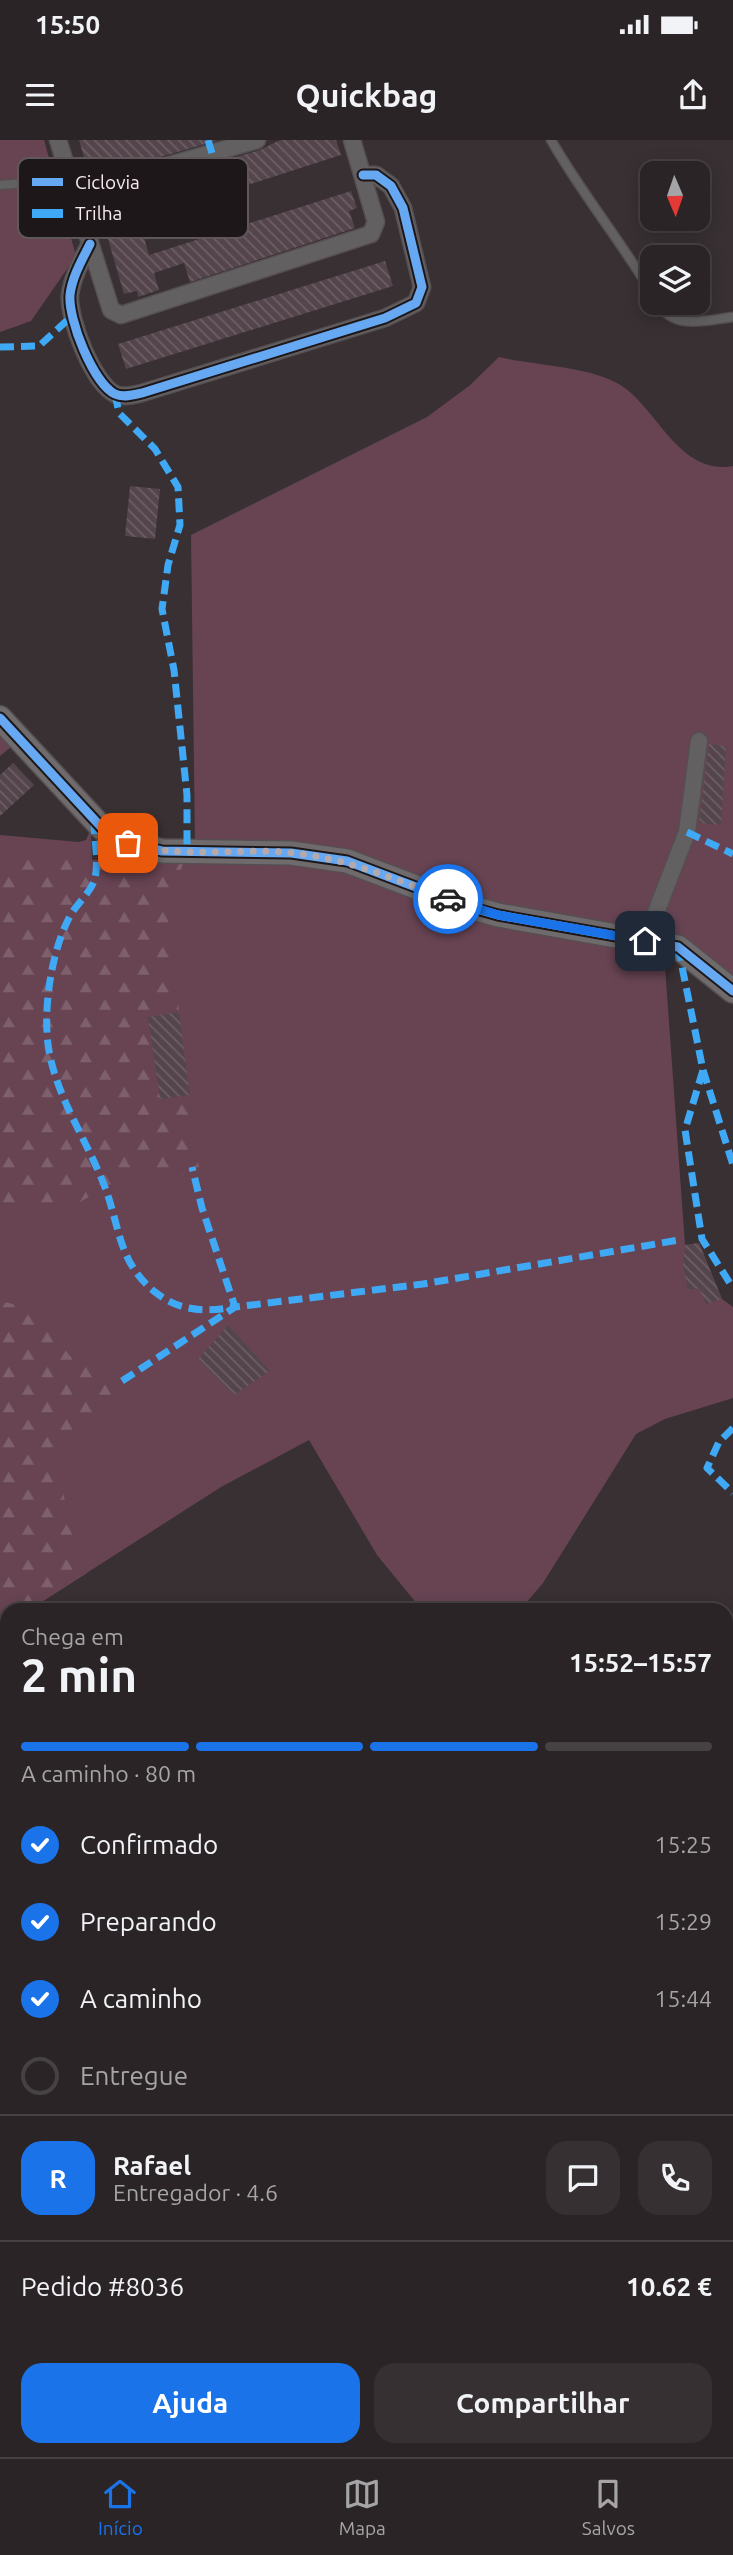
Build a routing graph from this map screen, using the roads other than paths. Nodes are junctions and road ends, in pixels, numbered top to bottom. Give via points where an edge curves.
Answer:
1 (58, 140) edge
2 (257, 140) edge
3 (352, 140) edge
4 (551, 140) edge
5 (210, 147) edge
6 (63, 158) edge
7 (171, 158) edge
8 (363, 175) junction
9 (0, 185) edge
10 (18, 185) edge
11 (88, 238) edge
12 (90, 244) junction
13 (640, 273) edge
14 (671, 315) edge
15 (733, 317) edge
16 (0, 718) edge
17 (699, 741) dead end
18 (645, 941) junction
19 (733, 991) edge

1 - 6 street
2 - 5 street
3 - 8 street
4 - 13 lane via 580,190
5 - 7 street
8 - 12 street via 376,222 371,234 121,315 111,310
8 - 12 street via 376,175 391,186 403,208 422,287 416,303 385,318 142,393 111,391 74,325 72,286
9 - 10 lane
11 - 12 street
14 - 15 lane via 699,322
16 - 18 street via 103,829 128,843 162,851 291,853 346,861 487,912
17 - 18 street via 687,832
18 - 19 street via 678,947

